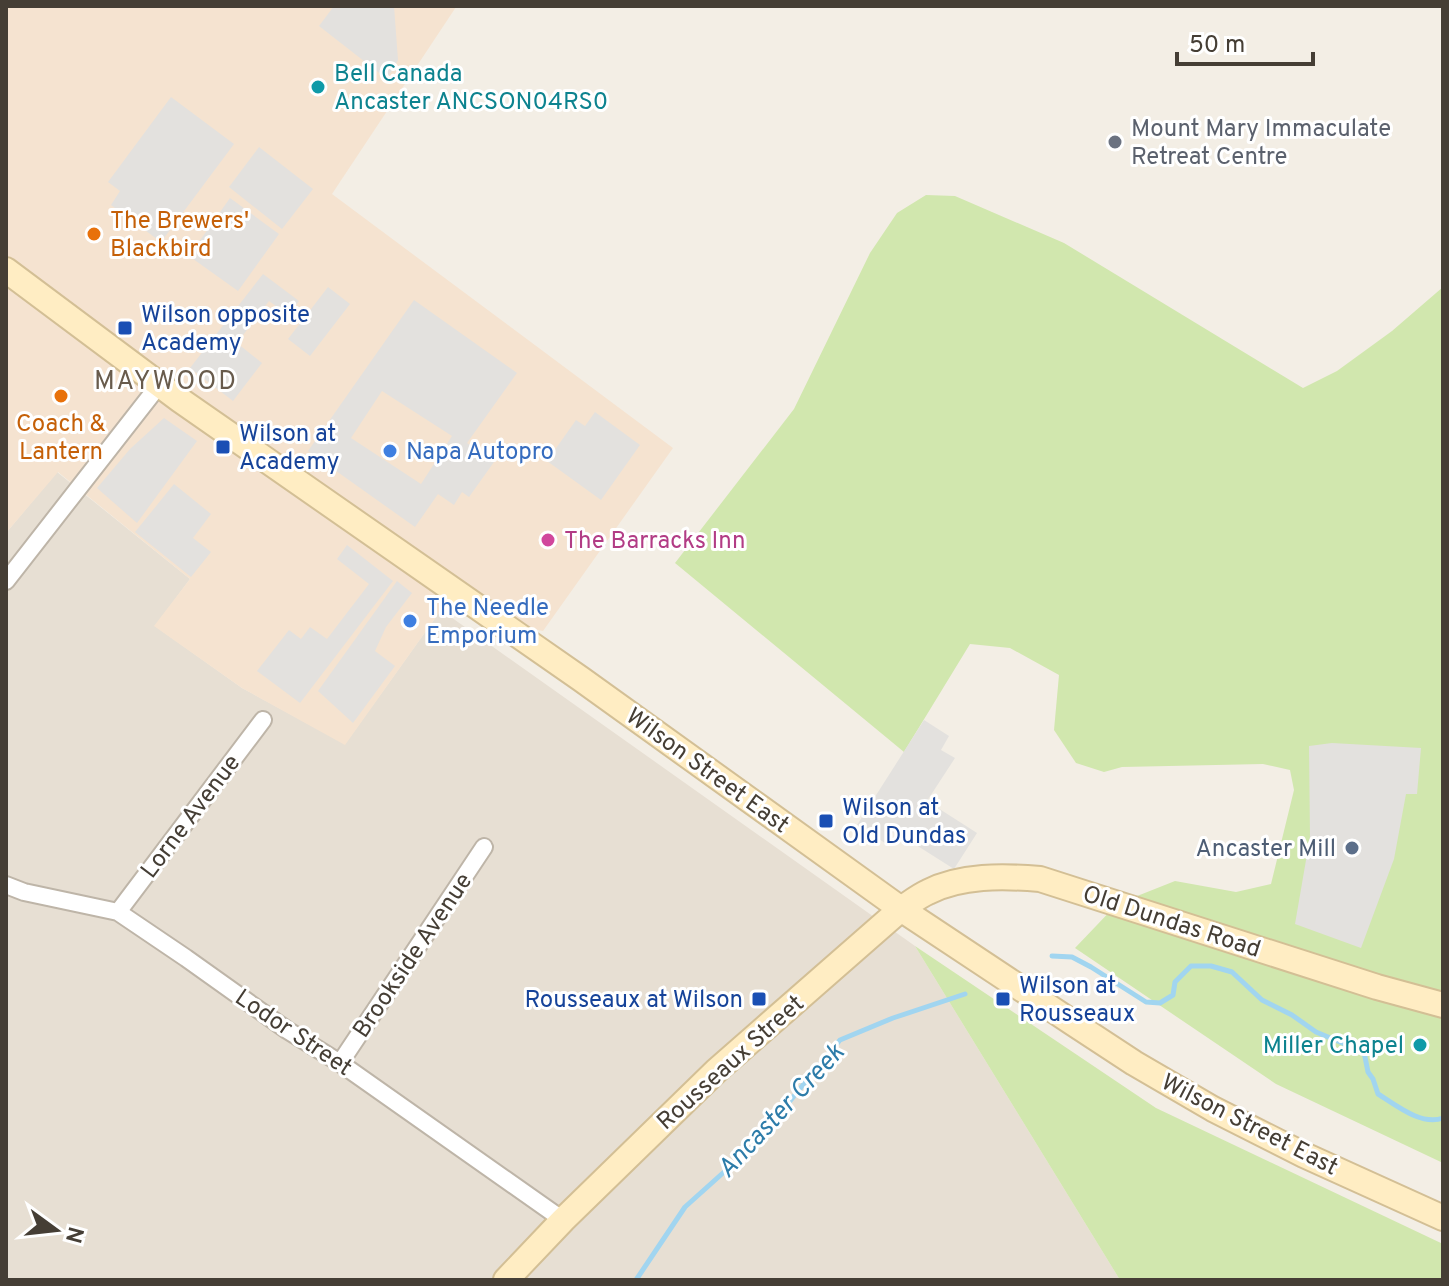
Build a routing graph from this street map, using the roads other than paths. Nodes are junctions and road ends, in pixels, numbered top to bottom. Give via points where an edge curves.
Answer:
1 (6, 270) edge
2 (159, 385) junction
3 (6, 581) edge
4 (263, 720) dead end
5 (484, 847) dead end
6 (6, 885) edge
7 (901, 909) junction
8 (118, 912) junction
9 (1443, 1005) edge
10 (340, 1063) junction
11 (1443, 1218) edge
12 (563, 1220) junction
13 (506, 1280) edge
14 (525, 1280) edge

1 - 2 main road, Wilson Street East
2 - 3 street
2 - 7 main road, Wilson Street East
4 - 8 street, Lorne Avenue
5 - 10 street, Brookside Avenue
6 - 8 street, Lodor Street
7 - 9 main road, Old Dundas Road via 954,883 1040,879
7 - 11 main road, Wilson Street East via 1213,1109
7 - 12 main road, Rousseaux Street via 716,1071
8 - 10 street, Lodor Street
10 - 12 street, Lodor Street
12 - 13 main road, Rousseaux Street
12 - 14 main road, Rousseaux Street

